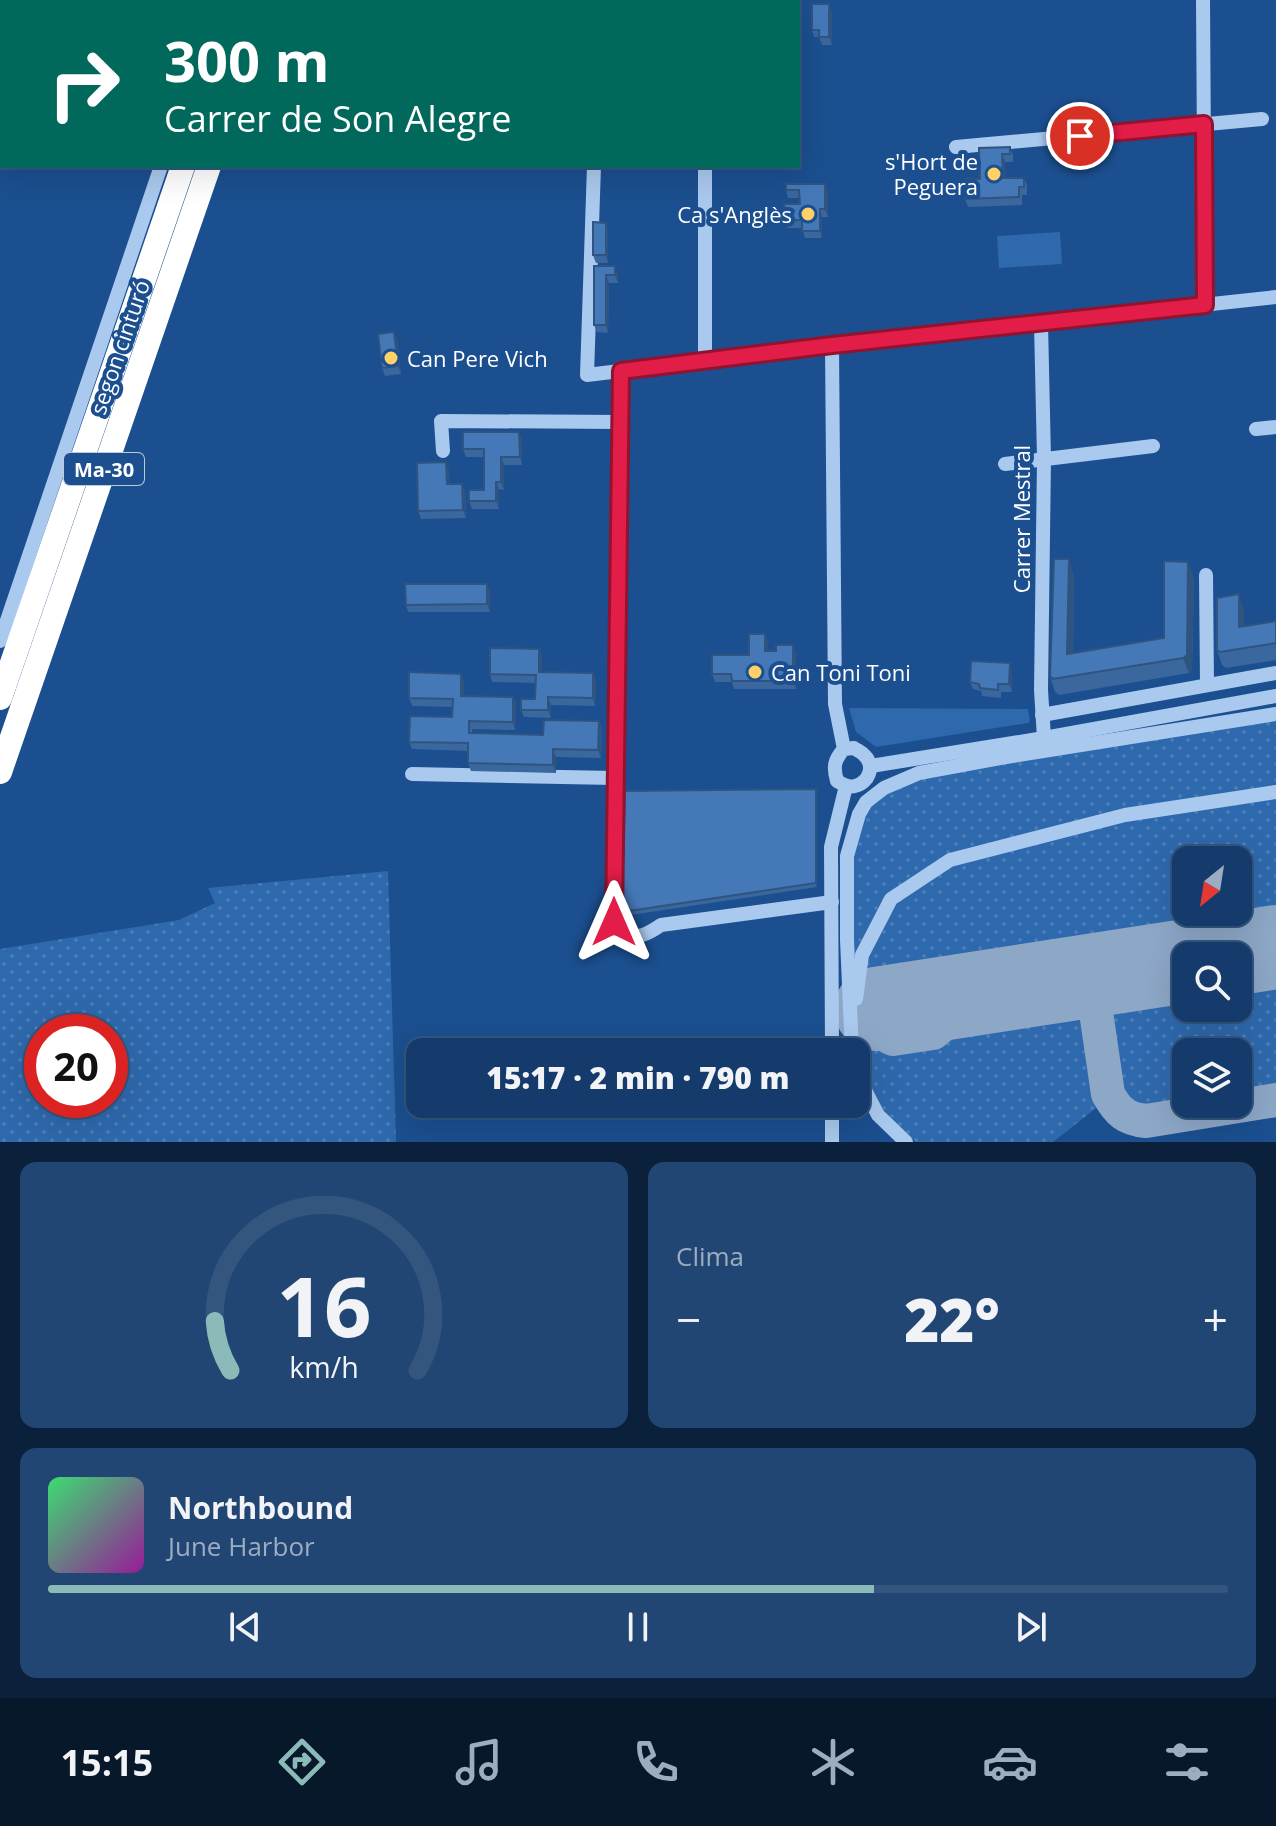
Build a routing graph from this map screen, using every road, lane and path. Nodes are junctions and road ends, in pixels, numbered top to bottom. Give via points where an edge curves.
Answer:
1 (1203, 0) edge
2 (1262, 119) dead end
3 (1204, 124) junction
4 (956, 147) dead end
5 (160, 168) edge
6 (182, 168) edge
7 (208, 168) edge
8 (594, 168) edge
9 (705, 168) edge
10 (1276, 297) edge
11 (1205, 305) junction
12 (1041, 323) junction
13 (832, 345) junction
14 (705, 361) junction
15 (621, 371) junction
16 (621, 422) junction
17 (1276, 427) edge
18 (1256, 429) dead end
19 (1153, 446) dead end
20 (443, 451) dead end
21 (1044, 459) junction
22 (1005, 464) dead end
23 (1206, 575) dead end
24 (0, 641) edge
25 (1276, 673) edge
26 (1207, 684) junction
27 (1276, 696) edge
28 (0, 698) edge
29 (1276, 714) edge
30 (1042, 715) junction
31 (1044, 738) junction
32 (844, 749) junction
33 (871, 766) junction
34 (0, 772) edge
35 (412, 774) dead end
36 (615, 778) junction
37 (846, 786) junction
38 (1276, 792) edge
39 (832, 902) junction
40 (850, 1033) junction
41 (832, 1038) edge
42 (851, 1038) edge
43 (870, 1100) edge
44 (832, 1118) edge
45 (832, 1142) edge
46 (906, 1142) edge

1 - 3 street
2 - 3 street
3 - 4 street
3 - 11 street
5 - 24 street
6 - 28 highway, segon cinturó / Ma-30
7 - 34 highway, segon cinturó / Ma-30
8 - 15 street via 587,375
9 - 14 street
10 - 11 street
11 - 12 street
12 - 13 street
12 - 21 street, Carrer Mestral
13 - 14 street
13 - 32 street via 835,704
14 - 15 street
15 - 16 street
16 - 20 street via 441,421
16 - 36 street
17 - 18 street
19 - 21 street
21 - 22 street
21 - 30 street, Carrer Mestral
23 - 26 street
25 - 26 street
26 - 30 street
27 - 31 street
29 - 40 street via 941,768 884,788 859,814 847,856
30 - 31 street, Carrer Mestral
31 - 33 street
32 - 33 street via 854,748
32 - 37 street via 833,768 837,781
33 - 37 street via 862,783
35 - 36 street
36 - 39 street via 614,922 622,935 633,938 661,925
37 - 39 street via 831,847
38 - 40 street via 1125,815 950,860 891,899 862,955
39 - 41 street
40 - 42 street
43 - 46 street
44 - 45 street

